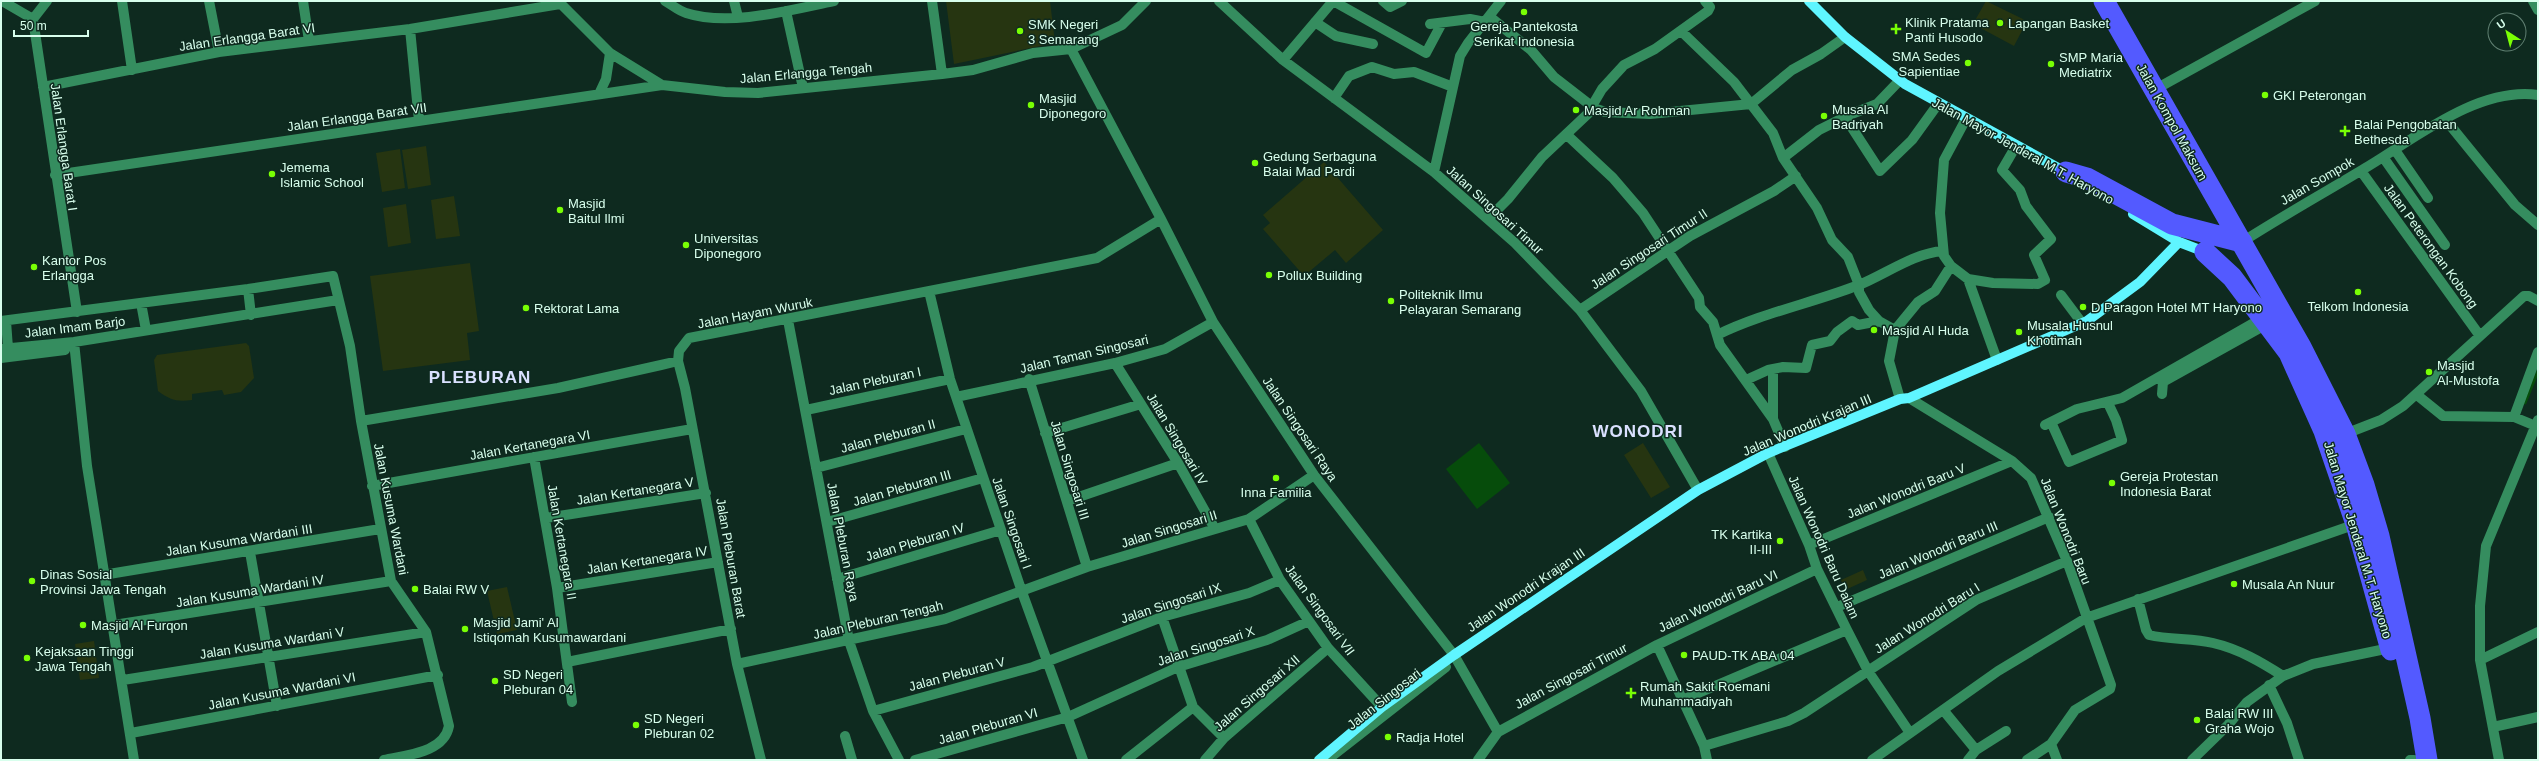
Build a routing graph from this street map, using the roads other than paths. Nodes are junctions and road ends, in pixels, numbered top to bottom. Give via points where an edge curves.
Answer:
1 (47, 1) edge
2 (122, 1) edge
3 (209, 1) edge
4 (303, 1) edge
5 (665, 1) edge
6 (734, 1) edge
7 (834, 1) edge
8 (932, 1) edge
9 (1146, 1) edge
10 (1219, 1) edge
11 (1333, 1) edge
12 (1383, 1) edge
13 (1402, 1) edge
14 (1501, 1) edge
15 (1705, 1) edge
16 (1809, 1) edge
17 (2104, 1) edge
18 (2315, 1) edge
19 (2533, 1) edge
20 (4, 3) edge
21 (559, 3) edge
22 (786, 10) junction
23 (2538, 10) edge
24 (738, 17) junction
25 (33, 19) junction
26 (1487, 20) junction
27 (1315, 22) junction
28 (1442, 23) junction
29 (1430, 24) dead end
30 (410, 29) junction
31 (1682, 32) junction
32 (1845, 37) junction
33 (309, 41) junction
34 (1373, 44) dead end
35 (1071, 49) junction
36 (219, 52) junction
37 (610, 53) junction
38 (1283, 60) junction
39 (132, 70) junction
40 (942, 74) junction
41 (1900, 80) junction
42 (662, 85) junction
43 (42, 87) junction
44 (1453, 87) junction
45 (803, 88) junction
46 (2154, 90) junction
47 (599, 94) junction
48 (2538, 95) edge
49 (1334, 98) junction
50 (1752, 104) junction
51 (1938, 104) junction
52 (1593, 107) junction
53 (1845, 117) junction
54 (2445, 119) junction
55 (1966, 120) junction
56 (419, 121) junction
57 (1567, 135) junction
58 (2016, 146) junction
59 (2395, 150) junction
60 (2383, 157) junction
61 (1783, 158) junction
62 (2361, 171) junction
63 (1434, 172) junction
64 (2066, 172) junction
65 (55, 175) junction
66 (1796, 176) junction
67 (2428, 198) dead end
68 (2225, 216) junction
69 (1161, 219) junction
70 (1488, 219) junction
71 (2538, 225) edge
72 (2179, 242) junction
73 (2242, 242) junction
74 (2206, 243) junction
75 (2445, 245) dead end
76 (1669, 250) junction
77 (1943, 251) junction
78 (1951, 266) junction
79 (1968, 279) junction
80 (1859, 285) junction
81 (248, 290) junction
82 (929, 291) junction
83 (2061, 295) dead end
84 (338, 300) junction
85 (2538, 301) edge
86 (142, 303) junction
87 (1580, 310) junction
88 (77, 312) junction
89 (251, 315) junction
90 (2262, 315) junction
91 (788, 320) junction
92 (1879, 320) junction
93 (3, 321) edge
94 (1213, 322) junction
95 (2082, 323) junction
96 (146, 330) junction
97 (1895, 330) junction
98 (1717, 335) junction
99 (2480, 336) junction
100 (69, 342) junction
101 (5, 349) edge
102 (2538, 352) edge
103 (1, 358) edge
104 (678, 360) junction
105 (1997, 360) junction
106 (1115, 363) junction
107 (1773, 369) junction
108 (950, 379) junction
109 (1029, 380) junction
110 (1746, 380) junction
111 (2162, 394) dead end
112 (956, 396) junction
113 (2417, 396) junction
114 (1904, 399) junction
115 (2108, 403) junction
116 (1141, 404) junction
117 (806, 410) junction
118 (2514, 417) junction
119 (1773, 419) junction
120 (361, 421) junction
121 (2537, 424) edge
122 (692, 429) junction
123 (966, 429) junction
124 (1045, 432) junction
125 (2345, 434) junction
126 (1785, 446) junction
127 (1768, 453) junction
128 (534, 457) junction
129 (2012, 461) junction
130 (1178, 463) junction
131 (816, 468) junction
132 (1314, 475) junction
133 (983, 478) junction
134 (372, 486) junction
135 (1698, 490) junction
136 (706, 494) junction
137 (1067, 501) junction
138 (2050, 517) junction
139 (546, 518) junction
140 (1249, 520) junction
141 (2365, 521) junction
142 (827, 522) junction
143 (380, 529) junction
144 (1215, 529) junction
145 (1001, 530) junction
146 (1809, 545) junction
147 (250, 552) junction
148 (2067, 561) junction
149 (718, 562) junction
150 (1086, 567) junction
151 (1817, 569) junction
152 (103, 575) junction
153 (837, 579) junction
154 (1280, 580) junction
155 (391, 581) junction
156 (557, 588) junction
157 (1022, 592) junction
158 (2138, 600) junction
159 (257, 604) junction
160 (1837, 607) junction
161 (1162, 617) junction
162 (2086, 618) junction
163 (1309, 621) junction
164 (114, 625) junction
165 (731, 629) junction
166 (1847, 630) junction
167 (426, 632) junction
168 (2538, 632) edge
169 (849, 641) junction
170 (1657, 645) junction
171 (1328, 648) junction
172 (2390, 648) junction
173 (266, 656) junction
174 (1453, 656) junction
175 (2480, 660) junction
176 (567, 662) junction
177 (1048, 662) junction
178 (737, 664) junction
179 (1178, 667) junction
180 (1868, 671) junction
181 (438, 675) junction
182 (2283, 676) junction
183 (123, 680) junction
184 (2269, 685) junction
185 (1682, 700) junction
186 (572, 702) dead end
187 (277, 706) junction
188 (1193, 707) junction
189 (1382, 707) junction
190 (873, 711) junction
191 (1944, 711) junction
192 (1068, 717) junction
193 (2538, 717) edge
194 (2493, 727) junction
195 (2006, 731) dead end
196 (1498, 732) junction
197 (131, 733) junction
198 (1910, 733) junction
199 (845, 736) dead end
200 (1224, 738) junction
201 (2051, 744) junction
202 (1704, 746) junction
203 (1976, 750) junction
204 (429, 755) edge
205 (2203, 756) edge
206 (134, 760) edge
207 (384, 760) edge
208 (761, 760) edge
209 (852, 760) edge
210 (899, 760) edge
211 (915, 760) edge
212 (1083, 760) edge
213 (1126, 760) edge
214 (1205, 760) edge
215 (1319, 760) edge
216 (1327, 760) edge
217 (1478, 760) edge
218 (1707, 760) edge
219 (1872, 760) edge
220 (1968, 760) edge
221 (2027, 760) edge
222 (2057, 760) edge
223 (2192, 760) edge
224 (2300, 760) edge
225 (2410, 760) edge
226 (2414, 760) edge
227 (2427, 760) edge
228 (2499, 760) edge

1 - 25 street
2 - 39 street
3 - 36 street
4 - 33 street
5 - 24 street via 684,13 699,17
6 - 24 street
7 - 22 street
8 - 40 street
9 - 35 street, Jalan Erlangga Tengah via 1122,25
10 - 38 street, Jalan Singosari Timur
11 - 27 street
11 - 28 street via 1426,53
12 - 13 street via 1390,7
14 - 26 street
15 - 31 street via 1710,7 1708,11
16 - 32 main road, Jalan Mayor Jenderal M.T. Haryono
17 - 46 highway, Jalan Kompol Maksum
18 - 46 street
19 - 23 street
20 - 25 street
21 - 30 street, Jalan Erlangga Barat VI
21 - 37 street, Jalan Erlangga Tengah
22 - 24 street
22 - 45 street
25 - 43 street, Jalan Erlangga Barat I
26 - 28 street via 1470,19
26 - 44 street via 1460,56
26 - 52 street via 1531,50 1554,77
27 - 34 street via 1336,36
27 - 38 street
28 - 29 street
30 - 33 street, Jalan Erlangga Barat VI
30 - 56 street
31 - 50 street via 1734,82
31 - 52 street via 1624,65 1602,89
32 - 41 main road, Jalan Mayor Jenderal M.T. Haryono
32 - 50 street via 1792,70
33 - 36 street, Jalan Erlangga Barat VI
35 - 40 street, Jalan Erlangga Tengah via 1033,53 990,66
35 - 69 street, Jalan Singosari Raya
36 - 39 street, Jalan Erlangga Barat VI
37 - 42 street, Jalan Erlangga Tengah
37 - 47 street via 606,79
38 - 49 street, Jalan Singosari Timur
39 - 43 street, Jalan Erlangga Barat VI
40 - 45 street, Jalan Erlangga Tengah
41 - 51 main road, Jalan Mayor Jenderal M.T. Haryono
41 - 53 street via 1877,104
42 - 45 street, Jalan Erlangga Tengah via 758,93
42 - 47 street, Jalan Erlangga Barat VII
43 - 65 street, Jalan Erlangga Barat I
44 - 49 street via 1414,72 1394,74 1372,67 1349,76
44 - 63 street
46 - 68 highway, Jalan Kompol Maksum
47 - 56 street, Jalan Erlangga Barat VII
48 - 54 street, Jalan Sompok via 2523,94 2487,101 2470,106
49 - 63 street, Jalan Singosari Timur
50 - 52 street via 1650,114 1605,112
50 - 61 street via 1773,133
51 - 53 street via 1912,140 1880,171
51 - 55 main road, Jalan Mayor Jenderal M.T. Haryono
52 - 57 street
53 - 61 street via 1819,130
54 - 59 street, Jalan Sompok
54 - 71 street via 2515,205
55 - 58 main road, Jalan Mayor Jenderal M.T. Haryono
55 - 77 street via 1944,160 1940,213
56 - 65 street, Jalan Erlangga Barat VII
57 - 70 street via 1542,157
57 - 76 street via 1613,178 1647,218
58 - 64 main road, Jalan Mayor Jenderal M.T. Haryono
58 - 79 street via 2002,170 2020,190 2026,206 2051,240 2034,255 2044,280 2031,284 1992,283
59 - 60 street, Jalan Sompok
59 - 67 street
60 - 62 street, Jalan Sompok
60 - 75 street
61 - 66 street
62 - 73 street, Jalan Sompok via 2321,192
62 - 99 street, Jalan Peterongan Kobong
63 - 70 street, Jalan Singosari Timur
64 - 72 main road, Jalan Mayor Jenderal M.T. Haryono
64 - 74 highway via 2087,178
65 - 88 street, Jalan Erlangga Barat I
66 - 76 street, Jalan Singosari Timur II
66 - 80 street via 1817,208 1832,240 1848,257
68 - 73 highway, Jalan Kompol Maksum
68 - 74 highway via 2223,228
69 - 82 street, Jalan Hayam Wuruk via 1097,258
69 - 94 street, Jalan Singosari Raya
70 - 87 street, Jalan Singosari Timur
72 - 74 main road, Jalan Mayor Jenderal M.T. Haryono
72 - 95 main road, Jalan Wonodri Krajan III via 2140,282
73 - 74 highway
73 - 90 highway via 2240,255 2244,276
73 - 125 highway via 2301,347
74 - 90 highway, Jalan Mayor Jenderal M.T. Haryono
76 - 87 street, Jalan Singosari Timur II
76 - 98 street via 1699,298 1700,308 1713,322
77 - 78 street
77 - 80 street via 1925,254
78 - 79 street
78 - 97 street via 1935,291 1915,305
79 - 105 street
80 - 92 street via 1859,292 1869,310
80 - 98 street
81 - 84 street, Jalan Imam Barjo via 333,276
81 - 86 street, Jalan Imam Barjo
81 - 89 street
82 - 91 street, Jalan Hayam Wuruk
82 - 108 street, Jalan Singosari I
83 - 95 street
84 - 89 street, Jalan Imam Barjo
84 - 120 street via 350,346
85 - 99 street via 2526,295
86 - 88 street, Jalan Imam Barjo
86 - 96 street, Jalan Imam Barjo
87 - 135 street, Jalan Singosari Timur via 1641,391
88 - 93 street, Jalan Imam Barjo
89 - 96 street, Jalan Imam Barjo
90 - 111 street via 2163,382
90 - 115 street via 2122,398
90 - 141 highway, Jalan Mayor Jenderal M.T. Haryono via 2289,353
91 - 104 street, Jalan Hayam Wuruk via 689,338 679,351
91 - 117 street, Jalan Pleburan Raya
92 - 97 street
92 - 107 street via 1858,326 1852,321 1830,340 1812,345 1806,368
93 - 101 street, Jalan Imam Barjo
94 - 106 street, Jalan Taman Singosari via 1165,349
94 - 132 street, Jalan Singosari Raya
95 - 105 main road, Jalan Wonodri Krajan III
96 - 100 street, Jalan Imam Barjo
97 - 114 street via 1889,361
98 - 110 street via 1725,354
99 - 113 street
100 - 101 street, Jalan Imam Barjo
100 - 103 street via 65,350
100 - 152 street
102 - 118 street
104 - 120 street via 558,388
104 - 122 street, Jalan Pleburan Barat
105 - 114 main road, Jalan Wonodri Krajan III
106 - 109 street, Jalan Taman Singosari
106 - 116 street, Jalan Singosari IV
107 - 110 street
107 - 119 street
108 - 112 street, Jalan Singosari I
108 - 117 street, Jalan Pleburan I
109 - 112 street, Jalan Taman Singosari
109 - 124 street, Jalan Singosari III
110 - 119 street
112 - 123 street, Jalan Singosari I
113 - 118 street via 2443,416
113 - 125 street via 2381,420
114 - 126 main road, Jalan Wonodri Krajan III
114 - 129 street, Jalan Wonodri Baru
115 - 115 street via 2077,409 2048,423 2069,462 2122,440
116 - 124 street
116 - 130 street, Jalan Singosari IV
117 - 131 street, Jalan Pleburan Raya
118 - 121 street
119 - 126 street
120 - 134 street, Jalan Kusuma Wardani
121 - 175 street via 2486,546 2480,606
122 - 128 street, Jalan Kertanegara VI
122 - 136 street, Jalan Pleburan Barat
123 - 131 street, Jalan Pleburan II
123 - 133 street, Jalan Singosari I
124 - 137 street, Jalan Singosari III
125 - 141 highway
126 - 127 main road, Jalan Wonodri Krajan III
127 - 135 main road, Jalan Wonodri Krajan III
127 - 146 street, Jalan Wonodri Baru Dalam
128 - 134 street, Jalan Kertanegara VI
128 - 139 street, Jalan Kertanegara II
129 - 138 street, Jalan Wonodri Baru via 2031,478
129 - 146 street, Jalan Wonodri Baru V
130 - 137 street
130 - 144 street, Jalan Singosari IV
131 - 142 street, Jalan Pleburan Raya
132 - 140 street, Jalan Singosari II
132 - 174 street, Jalan Singosari Raya
133 - 142 street, Jalan Pleburan III
133 - 145 street, Jalan Singosari I
134 - 143 street, Jalan Kusuma Wardani
135 - 174 main road, Jalan Wonodri Krajan III
136 - 139 street, Jalan Kertanegara V
136 - 149 street, Jalan Pleburan Barat
137 - 150 street, Jalan Singosari III
138 - 148 street, Jalan Wonodri Baru
138 - 160 street, Jalan Wonodri Baru III
139 - 156 street, Jalan Kertanegara II
140 - 144 street, Jalan Singosari II
140 - 154 street, Jalan Singosari VII
141 - 158 street
141 - 172 highway, Jalan Mayor Jenderal M.T. Haryono
141 - 227 highway via 2418,711
142 - 153 street, Jalan Pleburan Raya
143 - 147 street, Jalan Kusuma Wardani III
143 - 155 street, Jalan Kusuma Wardani
144 - 150 street, Jalan Singosari II
145 - 153 street, Jalan Pleburan IV
145 - 157 street, Jalan Singosari I
146 - 151 street, Jalan Wonodri Baru Dalam
147 - 152 street, Jalan Kusuma Wardani III
147 - 159 street
148 - 162 street, Jalan Wonodri Baru
148 - 180 street, Jalan Wonodri Baru I via 1976,600
149 - 156 street, Jalan Kertanegara IV
149 - 165 street, Jalan Pleburan Barat
150 - 157 street, Jalan Singosari II
151 - 160 street, Jalan Wonodri Baru Dalam
151 - 170 street, Jalan Wonodri Baru VI
152 - 164 street
153 - 169 street, Jalan Pleburan Raya
154 - 161 street, Jalan Singosari IX via 1249,593
154 - 163 street, Jalan Singosari VII
155 - 159 street, Jalan Kusuma Wardani IV
155 - 167 street, Jalan Kusuma Wardani
156 - 176 street, Jalan Kertanegara II
157 - 169 street, Jalan Pleburan Tengah via 945,618
157 - 177 street, Jalan Singosari I
158 - 162 street
158 - 182 street via 2149,635 2213,643 2231,648 2256,658
159 - 164 street, Jalan Kusuma Wardani IV
159 - 173 street
160 - 166 street, Jalan Wonodri Baru Dalam
161 - 177 street, Jalan Singosari IX
161 - 179 street
162 - 191 street via 1998,671
162 - 201 street, Jalan Wonodri Baru via 2111,688 2075,710
163 - 171 street, Jalan Singosari VII
163 - 179 street, Jalan Singosari X via 1266,640
164 - 183 street
165 - 176 street
165 - 178 street, Jalan Pleburan Barat
166 - 180 street, Jalan Wonodri Baru Dalam
166 - 185 street
167 - 173 street, Jalan Kusuma Wardani V
167 - 181 street, Jalan Kusuma Wardani
168 - 175 street
169 - 178 street, Jalan Pleburan Tengah
169 - 190 street, Jalan Pleburan Raya
170 - 185 street, Jalan Wonodri Baru VI
170 - 196 street, Jalan Singosari Timur
171 - 189 street, Jalan Singosari VII
171 - 200 street, Jalan Singosari XII
172 - 182 street via 2313,664
172 - 226 highway, Jalan Mayor Jenderal M.T. Haryono
173 - 183 street, Jalan Kusuma Wardani V
173 - 187 street
174 - 189 main road
174 - 196 street, Jalan Singosari Raya
174 - 216 street, Jalan Singosari via 1453,661
175 - 194 street
176 - 186 street, Jalan Kertanegara II
177 - 190 street, Jalan Pleburan V
177 - 192 street, Jalan Singosari I
178 - 208 street, Jalan Pleburan Barat
179 - 188 street
179 - 192 street, Jalan Singosari X
180 - 198 street, Jalan Wonodri Baru Dalam
180 - 202 street, Jalan Wonodri Baru I via 1788,721
181 - 187 street, Jalan Kusuma Wardani VI
181 - 204 street, Jalan Kusuma Wardani via 449,726 446,735
182 - 184 street
183 - 197 street
184 - 205 street via 2247,702
184 - 224 street via 2287,723
185 - 202 street, Jalan Wonodri Baru VI
187 - 197 street, Jalan Kusuma Wardani VI
188 - 200 street
188 - 213 street
189 - 215 main road
190 - 210 street, Jalan Pleburan Raya
191 - 198 street
191 - 203 street
192 - 211 street, Jalan Pleburan VI
192 - 212 street, Jalan Singosari I
193 - 194 street
194 - 228 street
195 - 203 street
196 - 217 street
197 - 206 street
198 - 219 street
199 - 209 street
200 - 214 street, Jalan Singosari XII
201 - 221 street
201 - 222 street
202 - 218 street, Jalan Wonodri Baru VI
203 - 220 street
204 - 207 street, Jalan Kusuma Wardani
205 - 223 street
225 - 226 street

